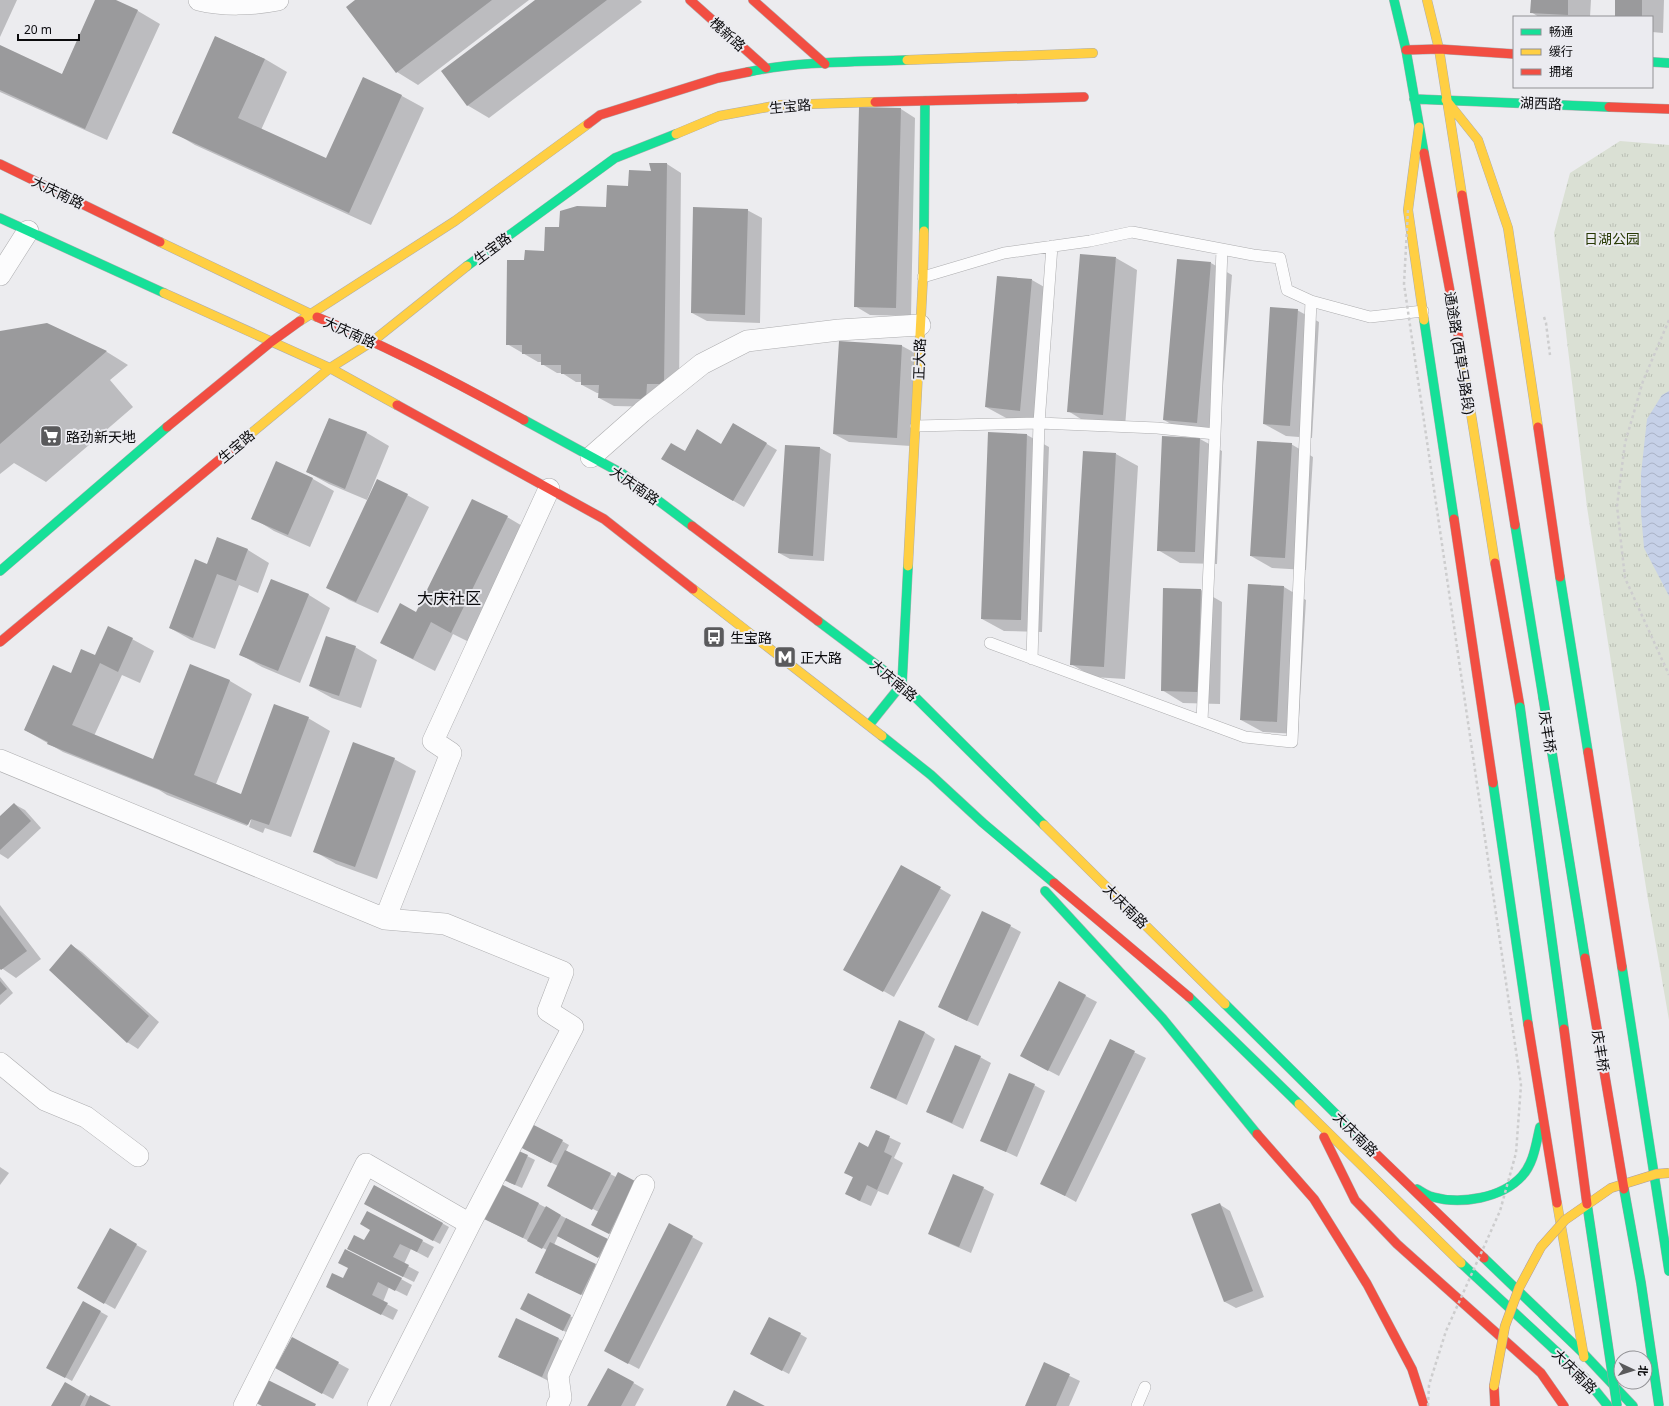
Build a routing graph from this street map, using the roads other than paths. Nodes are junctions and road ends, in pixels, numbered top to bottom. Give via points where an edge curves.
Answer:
1 (198, 0) edge
2 (278, 0) edge
3 (690, 0) edge
4 (753, 0) edge
5 (1394, 0) edge
6 (1427, 0) edge
7 (1438, 49) junction
8 (1406, 50) junction
9 (1094, 53) dead end
10 (1513, 54) edge
11 (1653, 62) edge
12 (1669, 63) edge
13 (825, 64) junction
14 (766, 68) junction
15 (1084, 97) dead end
16 (1414, 99) junction
17 (1446, 100) junction
18 (925, 101) junction
19 (1669, 108) edge
20 (1419, 126) junction
21 (0, 164) edge
22 (0, 218) edge
23 (28, 231) junction
24 (1052, 246) junction
25 (1222, 249) junction
26 (0, 275) edge
27 (923, 276) junction
28 (1311, 301) junction
29 (1423, 311) junction
30 (310, 314) junction
31 (920, 325) junction
32 (373, 341) junction
33 (271, 342) junction
34 (330, 368) junction
35 (1040, 423) junction
36 (916, 426) junction
37 (1215, 434) junction
38 (592, 457) junction
39 (549, 489) junction
40 (0, 571) edge
41 (0, 642) edge
42 (990, 643) dead end
43 (1032, 658) junction
44 (902, 684) junction
45 (1543, 697) joint
46 (1520, 707) joint
47 (1202, 721) junction
48 (869, 725) junction
49 (0, 760) edge
50 (983, 824) junction
51 (1031, 875) dead end
52 (1041, 887) dead end
53 (385, 919) junction
54 (0, 1063) edge
55 (1542, 1119) junction
56 (1316, 1121) junction
57 (138, 1156) dead end
58 (1669, 1172) edge
59 (1405, 1183) junction
60 (644, 1185) dead end
61 (470, 1224) junction
62 (1669, 1271) edge
63 (1584, 1354) junction
64 (1586, 1379) junction
65 (1145, 1387) dead end
66 (1590, 1399) dead end
67 (244, 1406) edge
68 (378, 1406) edge
69 (557, 1406) edge
70 (1137, 1406) edge
71 (1424, 1406) edge
72 (1495, 1406) edge
73 (1564, 1406) edge
74 (1608, 1406) edge
75 (1617, 1406) edge
76 (1633, 1406) edge
77 (1659, 1406) edge

1 - 2 street via 236,4
3 - 14 main road, 槐新路
4 - 13 main road
5 - 8 main road, 通途路 (西草马路段)
6 - 7 main road, 通途路 (西草马路段)
7 - 8 main road
7 - 10 main road
7 - 17 main road, 通途路 (西草马路段)
8 - 16 main road, 通途路 (西草马路段)
9 - 13 main road
11 - 12 main road
13 - 14 main road
14 - 30 main road via 718,78 600,115 455,221
15 - 18 main road, 生宝路
16 - 17 main road, 湖西路
16 - 20 main road, 通途路 (西草马路段)
17 - 19 main road, 湖西路
17 - 45 main road, 通途路 (西草马路段)
17 - 62 main road via 1478,140 1508,228 1555,546
18 - 27 main road, 正大路
18 - 32 main road, 生宝路 via 779,105 719,116 616,158 485,252
20 - 29 main road via 1408,210
20 - 46 main road, 通途路 (西草马路段) via 1454,309
21 - 30 main road, 大庆南路
22 - 23 main road, 大庆南路
23 - 26 street
23 - 33 main road, 大庆南路
24 - 25 lane via 1132,232
24 - 27 lane via 1004,254
24 - 35 lane
25 - 28 lane via 1280,258 1287,290
25 - 37 lane
27 - 31 main road, 正大路
28 - 29 lane via 1370,317
28 - 47 lane via 1292,742 1245,737
29 - 55 main road
30 - 32 main road, 大庆南路
30 - 33 main road
31 - 36 main road, 正大路
31 - 38 street via 839,330 747,341 702,364 642,412
32 - 34 main road, 生宝路
32 - 38 main road, 大庆南路 via 455,382
33 - 34 main road, 大庆南路
33 - 40 main road via 142,447
34 - 39 main road, 大庆南路
34 - 41 main road, 生宝路
35 - 36 lane
35 - 37 lane via 1157,428
35 - 43 lane
36 - 44 main road, 正大路
37 - 47 lane
38 - 44 main road, 大庆南路 via 623,474
39 - 48 main road, 大庆南路 via 604,519
39 - 53 street via 433,741 451,753
42 - 43 lane
43 - 47 lane
44 - 48 main road
44 - 59 main road, 大庆南路
45 - 77 main road, 庆丰桥, bridge via 1606,1087 1641,1283
46 - 75 main road, 庆丰桥, bridge
48 - 50 main road, 大庆南路 via 931,775
49 - 53 street
50 - 51 main road
50 - 56 main road, 大庆南路 via 1186,994
52 - 71 main road via 1163,1019 1242,1117 1314,1199 1367,1284 1412,1369
53 - 61 street via 445,924 563,972 548,1011 573,1027
54 - 57 street via 45,1100 86,1117
55 - 59 main road via 1533,1156 1522,1175 1509,1186 1485,1197 1466,1199 1435,1198
55 - 63 main road
56 - 64 main road, 大庆南路 via 1472,1273
56 - 73 main road via 1355,1200 1397,1244 1541,1373
58 - 72 main road, bridge via 1611,1188 1565,1220 1541,1247 1519,1288 1505,1326 1494,1386
59 - 63 main road, 大庆南路
60 - 69 street via 558,1376 561,1398
61 - 67 street via 366,1164
61 - 68 street
63 - 64 main road
63 - 76 main road, 大庆南路
64 - 66 main road
64 - 74 main road, 大庆南路
65 - 70 lane

